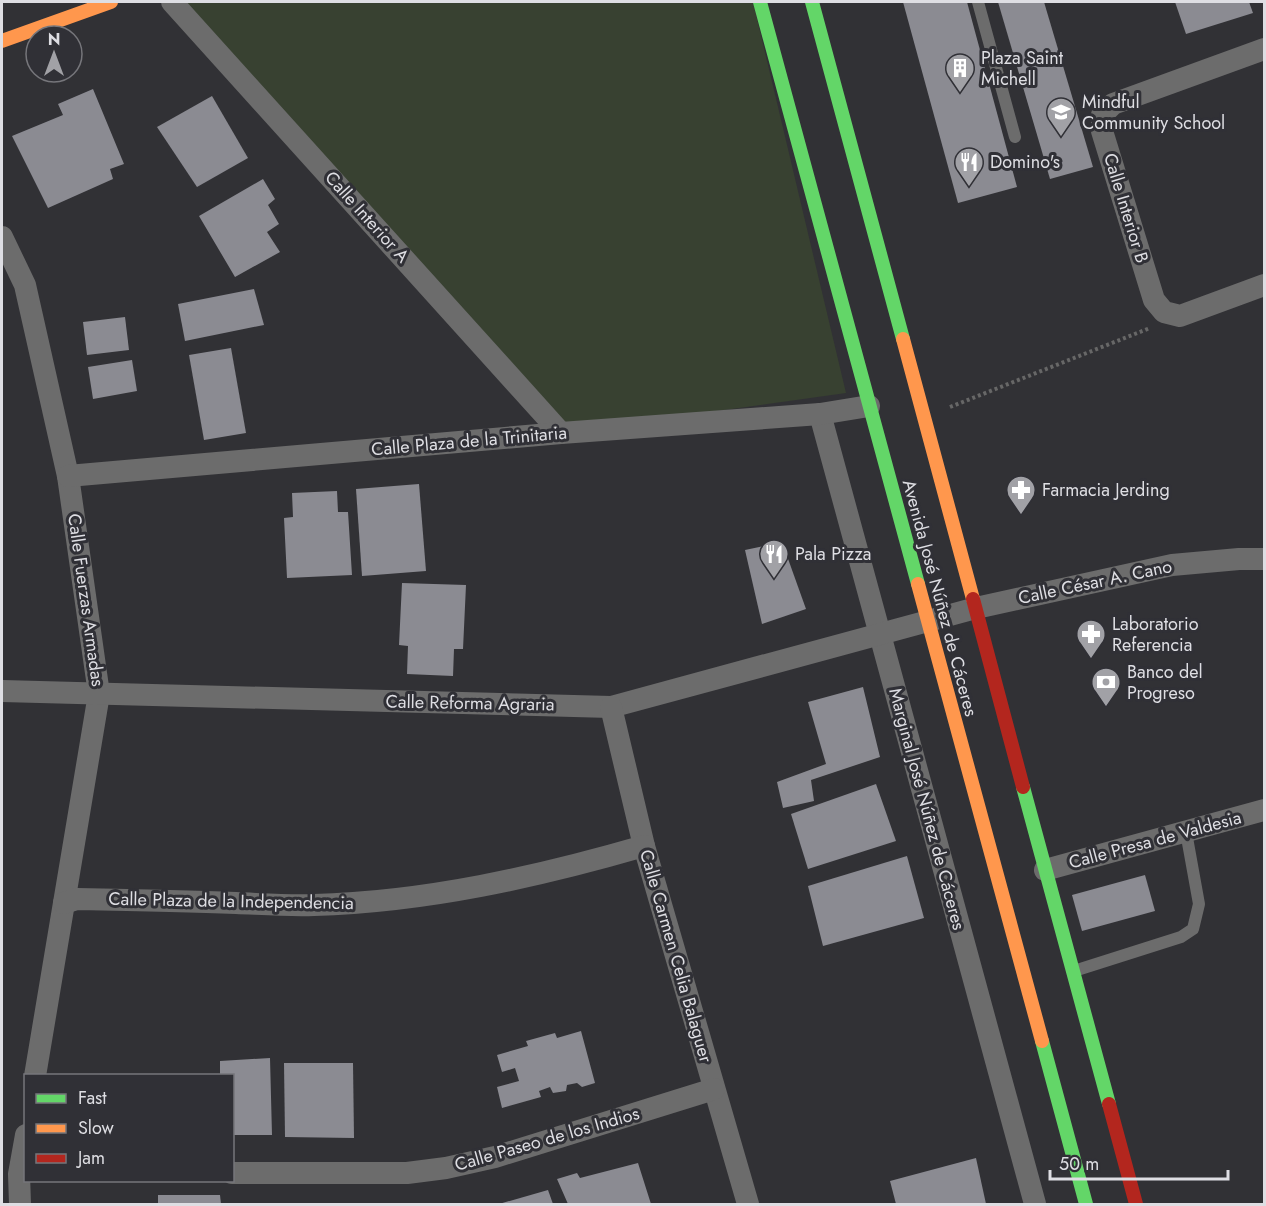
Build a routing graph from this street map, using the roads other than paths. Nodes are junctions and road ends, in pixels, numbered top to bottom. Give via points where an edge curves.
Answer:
1 (111, 2) edge
2 (172, 2) edge
3 (760, 2) edge
4 (812, 2) edge
5 (978, 2) edge
6 (2, 41) edge
7 (1264, 49) edge
8 (1015, 137) dead end
9 (2, 237) edge
10 (1264, 285) edge
11 (869, 406) junction
12 (820, 414) junction
13 (561, 433) junction
14 (68, 476) junction
15 (1264, 559) edge
16 (976, 608) junction
17 (928, 622) junction
18 (879, 635) junction
19 (2, 691) edge
20 (99, 694) junction
21 (611, 707) junction
22 (1264, 810) edge
23 (1186, 832) junction
24 (644, 846) junction
25 (1045, 870) junction
26 (64, 903) junction
27 (1073, 971) junction
28 (35, 1074) edge
29 (714, 1089) junction
30 (24, 1143) edge
31 (234, 1173) edge
32 (15, 1174) edge
33 (20, 1204) edge
34 (748, 1204) edge
35 (1035, 1204) edge
36 (1086, 1204) edge
37 (1136, 1204) edge

1 - 6 main road
2 - 13 street, Calle Interior A
3 - 11 main road, Avenida José Núñez de Cáceres
4 - 16 main road, Avenida José Núñez de Cáceres
5 - 8 lane
7 - 10 street, Calle Interior B via 1113,104 1102,115 1102,131 1154,300 1164,312 1180,316
9 - 14 street, Calle Fuerzas Armadas via 26,285
11 - 12 street, Calle Plaza de la Trinitaria
11 - 17 main road, Avenida José Núñez de Cáceres
12 - 13 street, Calle Plaza de la Trinitaria
12 - 18 street, Marginal José Núñez de Cáceres
13 - 14 street, Calle Plaza de la Trinitaria
14 - 20 street, Calle Fuerzas Armadas
15 - 16 street, Calle César A. Cano via 1172,565
16 - 17 street, Calle César A. Cano
16 - 25 main road, Avenida José Núñez de Cáceres
17 - 18 street, Calle Reforma Agraria
17 - 36 main road, Avenida José Núñez de Cáceres
18 - 21 street, Calle Reforma Agraria
18 - 35 street, Marginal José Núñez de Cáceres
19 - 20 street, Calle Reforma Agraria
20 - 21 street, Calle Reforma Agraria
20 - 26 street, Calle Fuerzas Armadas
21 - 24 street, Calle Carmen Celia Balaguer
22 - 23 street, Calle Presa de Valdesia
23 - 25 street, Calle Presa de Valdesia
23 - 27 lane via 1199,904 1193,929 1181,937
24 - 26 street, Calle Plaza de la Independencia via 511,880 367,902 312,905 77,899
24 - 29 street, Calle Carmen Celia Balaguer
25 - 27 main road, Avenida José Núñez de Cáceres
26 - 28 street, Calle Fuerzas Armadas
27 - 37 main road, Avenida José Núñez de Cáceres
29 - 31 street, Calle Paseo de los Indios via 446,1168 407,1173
29 - 34 street, Calle Carmen Celia Balaguer
30 - 32 street
32 - 33 street

